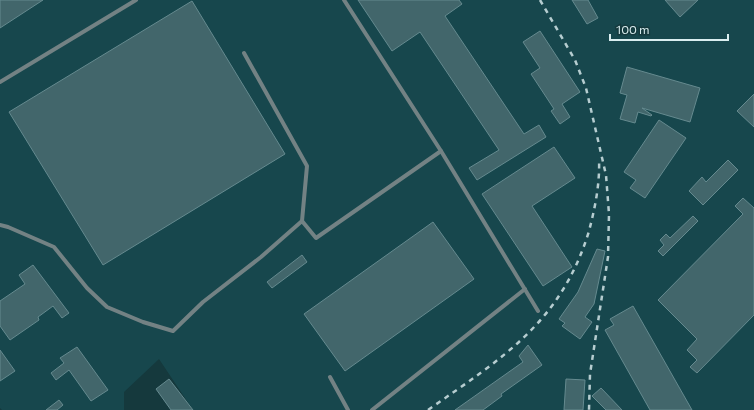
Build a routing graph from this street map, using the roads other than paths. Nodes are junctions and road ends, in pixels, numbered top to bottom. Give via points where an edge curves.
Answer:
1 (136, 0) edge
2 (344, 0) edge
3 (244, 53) dead end
4 (0, 82) edge
5 (441, 151) junction
6 (302, 221) junction
7 (0, 224) edge
8 (525, 289) junction
9 (538, 310) dead end
10 (330, 377) dead end
11 (348, 410) edge
12 (372, 410) edge

1 - 4 lane
2 - 5 lane
3 - 6 lane via 307,166
5 - 6 lane via 316,238
5 - 8 lane
6 - 7 lane via 203,302 173,331 107,307 87,288 54,247
8 - 9 lane
8 - 12 lane
10 - 11 lane

